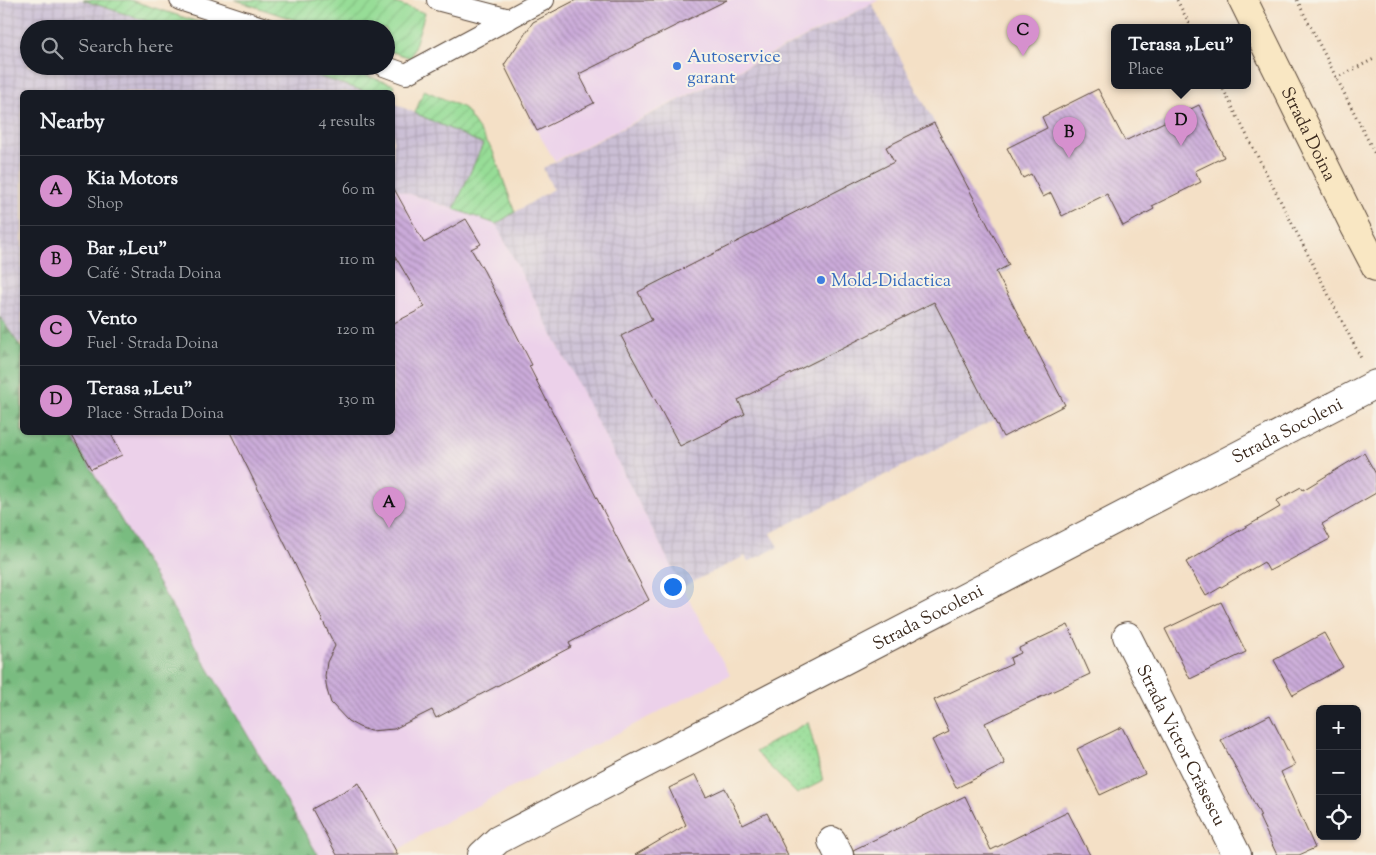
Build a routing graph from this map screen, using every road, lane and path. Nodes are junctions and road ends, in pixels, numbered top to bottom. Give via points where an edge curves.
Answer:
1 (180, 0) edge
2 (436, 0) edge
3 (544, 0) edge
4 (1177, 0) edge
5 (1243, 0) edge
6 (1297, 0) edge
7 (509, 19) junction
8 (241, 20) edge
9 (1189, 24) edge
10 (1376, 58) edge
11 (395, 70) edge
12 (1336, 78) junction
13 (1223, 89) edge
14 (1376, 156) edge
15 (1376, 267) edge
16 (1375, 385) edge
17 (1127, 636) dead end
18 (482, 855) edge
19 (1237, 855) edge

1 - 8 lane
2 - 7 lane
3 - 7 lane
4 - 9 path
5 - 15 main road, Strada Doina
6 - 12 path
7 - 11 lane via 406,74
10 - 12 path
12 - 14 path
13 - 16 path
16 - 18 street, Strada Socoleni via 498,840
17 - 19 street, Strada Victor Crăsescu

